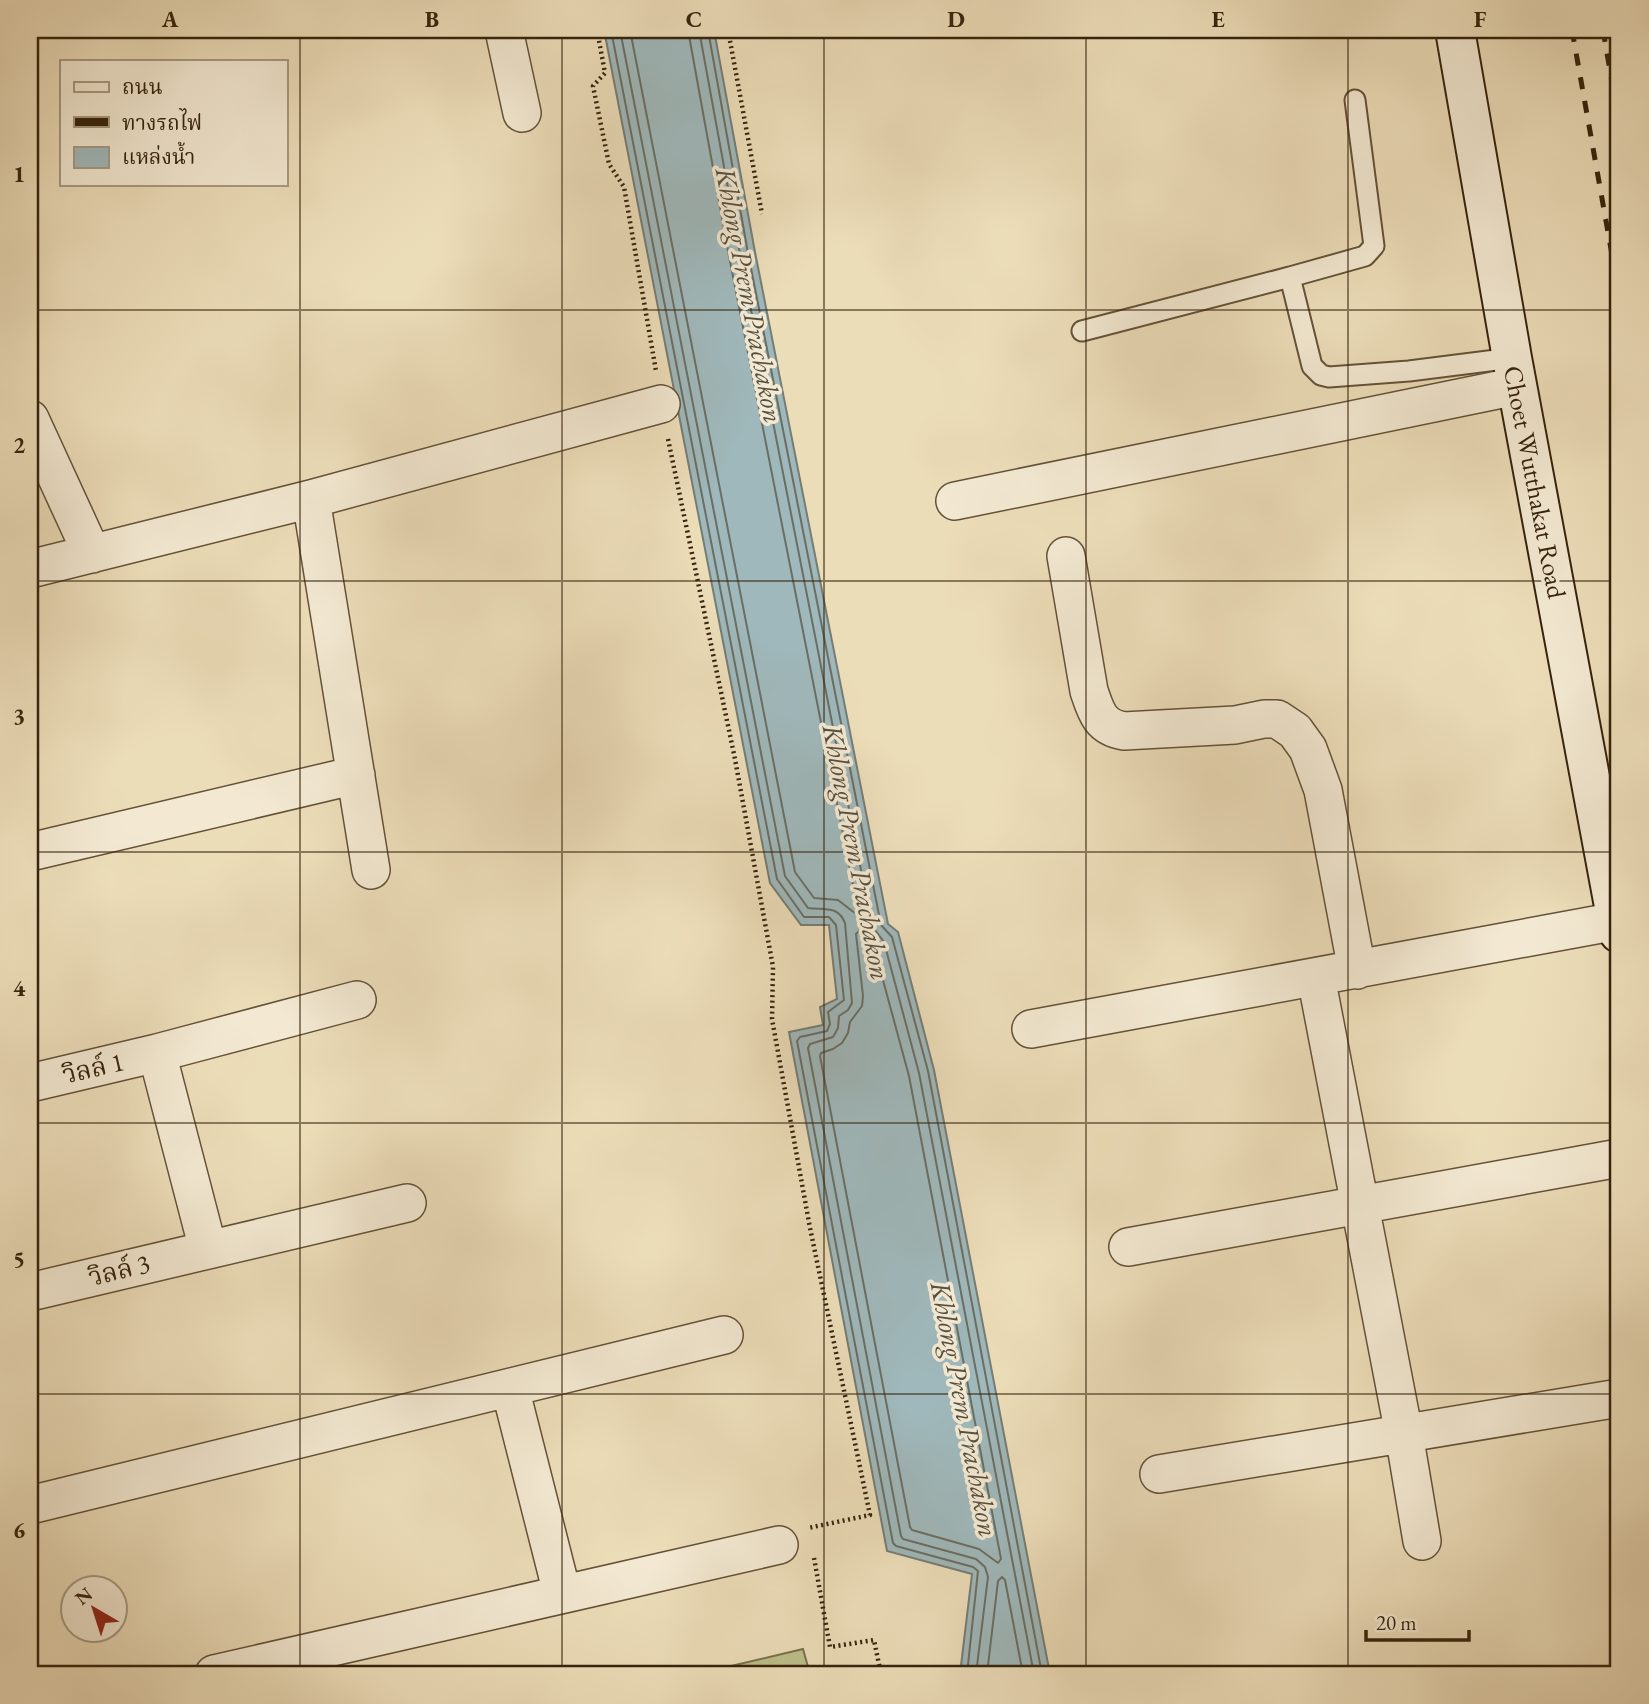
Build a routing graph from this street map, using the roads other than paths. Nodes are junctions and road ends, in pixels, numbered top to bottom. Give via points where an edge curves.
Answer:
1 (504, 30) edge
2 (1455, 30) edge
3 (1355, 100) dead end
4 (522, 113) dead end
5 (1290, 277) junction
6 (1082, 331) dead end
7 (1515, 372) junction
8 (661, 404) road end
9 (30, 419) edge
10 (311, 499) junction
11 (955, 501) dead end
12 (92, 554) junction
13 (1066, 556) dead end
14 (30, 569) edge
15 (356, 775) junction
16 (30, 852) edge
17 (371, 870) dead end
18 (1618, 927) edge
19 (1357, 970) junction
20 (1316, 977) junction
21 (357, 1000) dead end
22 (1031, 1029) dead end
23 (157, 1053) junction
24 (30, 1083) edge
25 (1619, 1158) edge
26 (407, 1203) dead end
27 (1360, 1205) junction
28 (1128, 1247) dead end
29 (208, 1249) junction
30 (30, 1292) edge
31 (724, 1335) dead end
32 (510, 1388) junction
33 (1619, 1398) edge
34 (1404, 1434) junction
35 (1159, 1474) dead end
36 (30, 1505) edge
37 (1422, 1541) dead end
38 (801, 1546) road end
39 (562, 1593) junction
40 (214, 1674) edge

1 - 4 street
2 - 7 main road, Choet Wutthakat Road
3 - 5 lane via 1374,246 1365,256
5 - 6 lane
5 - 7 lane via 1312,366 1321,375
7 - 11 street
7 - 18 main road, Choet Wutthakat Road
8 - 10 street
9 - 12 street
10 - 12 street
10 - 15 street
12 - 14 street
13 - 19 street via 1089,691 1095,710 1113,729 1277,719 1295,731 1308,749 1323,790
15 - 16 street
15 - 17 street
18 - 19 street
19 - 20 street
20 - 22 street
20 - 27 street
21 - 23 street, วิลล์ 1
23 - 24 street, วิลล์ 1
23 - 29 street
25 - 27 street
26 - 29 street, วิลล์ 3
27 - 28 street
27 - 34 street
29 - 30 street, วิลล์ 3
31 - 32 street
32 - 36 street
32 - 39 street
33 - 34 street
34 - 35 street
34 - 37 street
38 - 39 street
39 - 40 street

